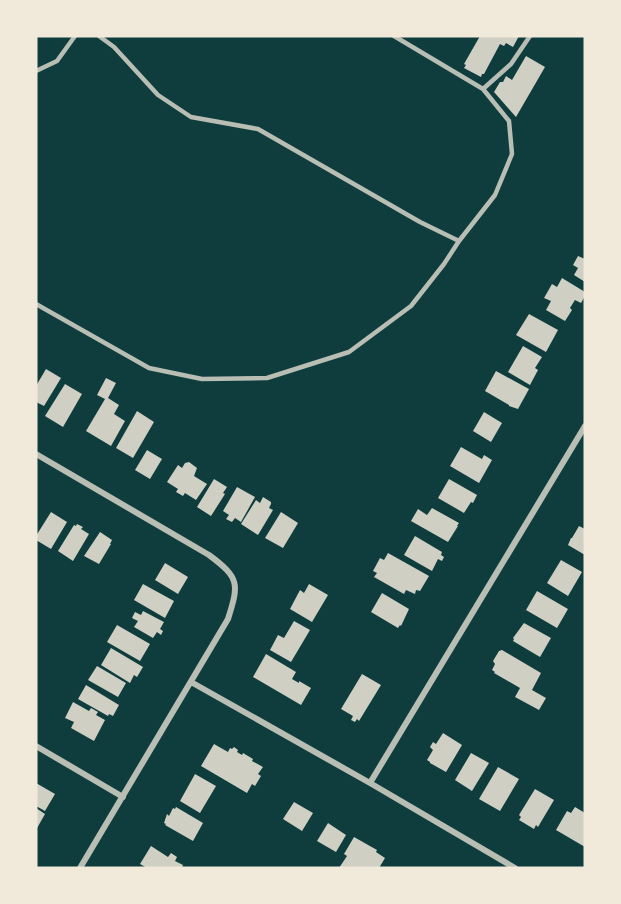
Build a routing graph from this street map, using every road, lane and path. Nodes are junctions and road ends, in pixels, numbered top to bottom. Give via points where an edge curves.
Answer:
1 (75, 36) edge
2 (99, 36) edge
3 (393, 36) edge
4 (530, 36) edge
5 (36, 71) edge
6 (483, 89) junction
7 (459, 241) junction
8 (36, 304) edge
9 (585, 426) edge
10 (36, 454) edge
11 (191, 682) junction
12 (36, 746) edge
13 (370, 783) junction
14 (123, 797) junction
15 (80, 868) edge
16 (515, 868) edge

1 - 5 lane via 57,61
2 - 7 lane via 158,95 191,117 258,129
3 - 6 lane
4 - 6 lane via 511,64
6 - 7 lane via 509,121 512,154 495,195
7 - 8 lane via 411,306 349,352 267,378 202,379 149,368
9 - 13 street
10 - 11 street via 210,555 235,580 228,619
11 - 13 street
11 - 14 street
12 - 14 street
13 - 16 street
14 - 15 street

